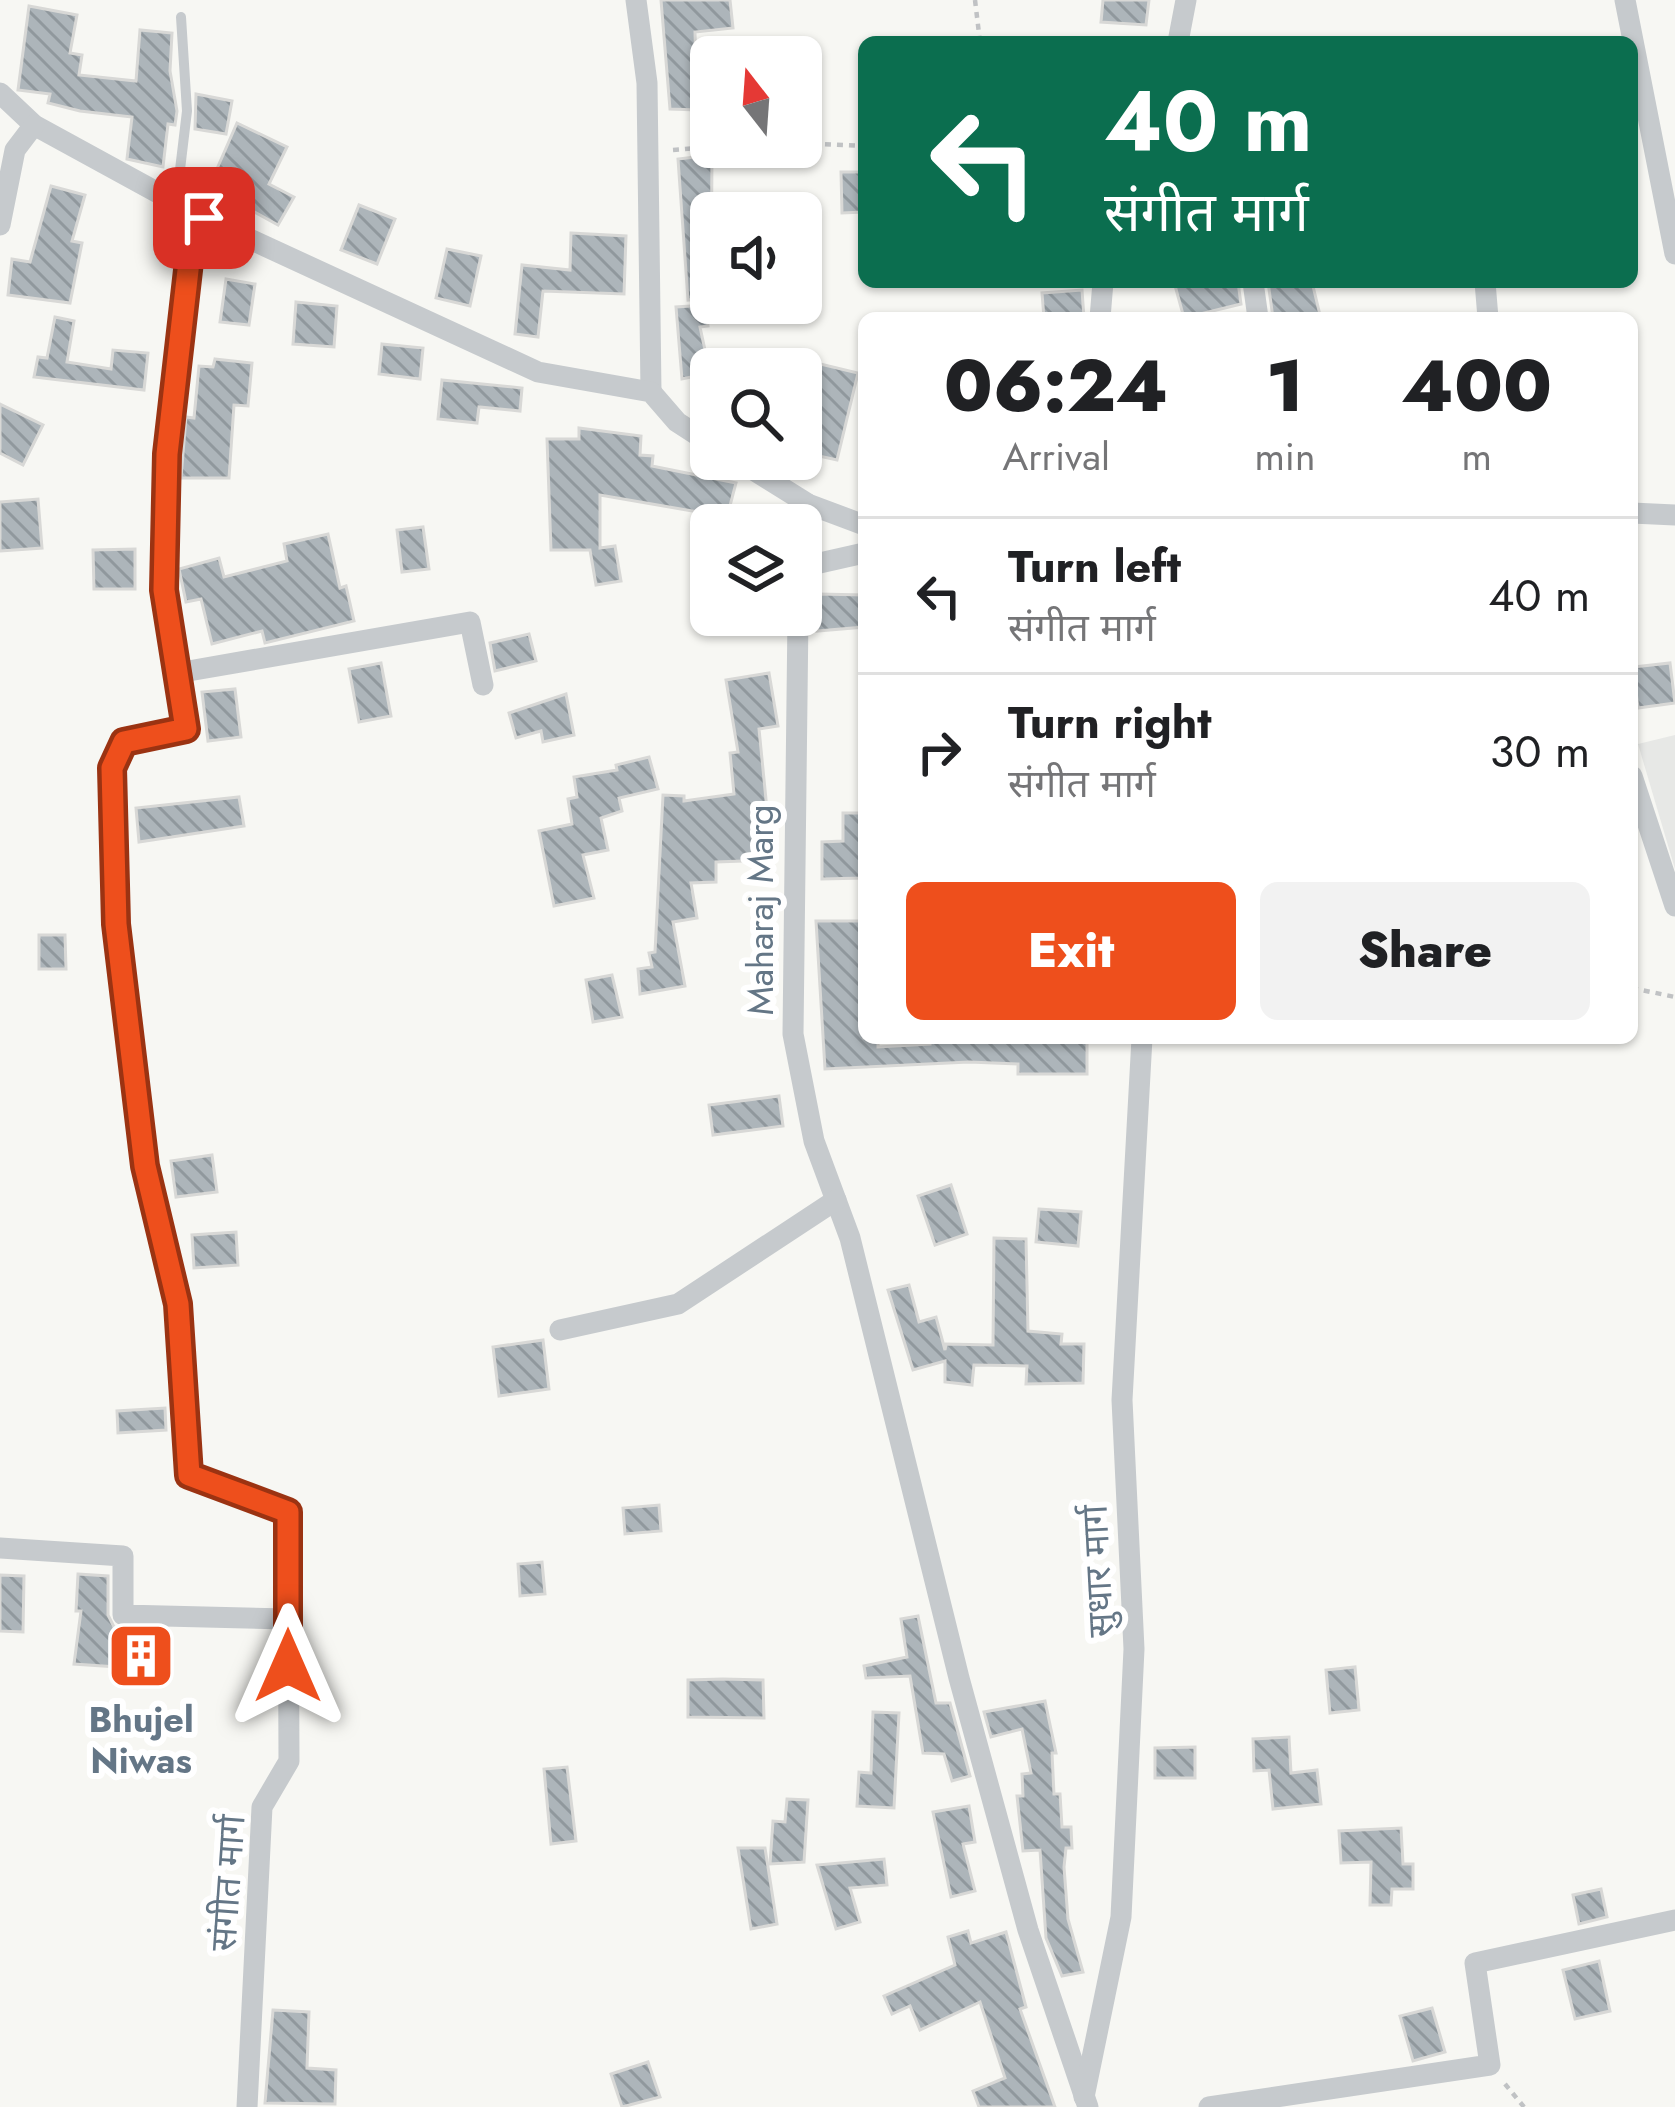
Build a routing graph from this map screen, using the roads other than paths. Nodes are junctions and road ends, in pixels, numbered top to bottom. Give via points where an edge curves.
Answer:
1 (636, 0) edge
2 (1186, 0) edge
3 (1625, 0) edge
4 (181, 17) dead end
5 (1179, 36) edge
6 (1630, 36) edge
7 (0, 93) edge
8 (1638, 104) edge
9 (34, 124) junction
10 (1642, 136) edge
11 (176, 203) junction
12 (204, 218) junction
13 (0, 225) edge
14 (1675, 254) edge
15 (651, 392) junction
16 (690, 430) edge
17 (769, 480) edge
18 (806, 504) edge
19 (822, 510) edge
20 (1638, 513) edge
21 (1675, 515) edge
22 (858, 523) edge
23 (858, 554) edge
24 (822, 562) edge
25 (798, 636) edge
26 (177, 673) junction
27 (482, 685) dead end
28 (1638, 794) edge
29 (1675, 906) edge
30 (1142, 1044) edge
31 (836, 1200) junction
32 (560, 1330) dead end
33 (0, 1548) edge
34 (288, 1619) junction
35 (1675, 1920) edge
36 (1086, 2102) edge
37 (247, 2107) edge
38 (1209, 2107) edge

1 - 15 street via 650,152
2 - 5 street
3 - 6 street
4 - 11 lane via 187,111
7 - 9 street
8 - 10 street
9 - 11 street
9 - 13 street via 15,150
10 - 14 street
11 - 12 street
12 - 15 street via 538,372
12 - 26 street, संगीत मार्ग via 191,244 167,454 164,590
15 - 16 street
17 - 18 street
19 - 22 street
20 - 21 street
23 - 24 street
25 - 31 street, Maharaj Marg via 793,1034 814,1141
26 - 27 street via 470,622
26 - 34 street, संगीत मार्ग via 186,729 124,742 112,768 116,924 145,1166 178,1304 189,1475 288,1512
28 - 29 street
30 - 36 street, सुधार मार्ग via 1122,1400 1134,1649 1121,1918
31 - 32 street via 678,1304
31 - 36 street, Maharaj Marg via 990,1793
33 - 34 street via 123,1556 123,1615
34 - 37 street, संगीत मार्ग via 289,1761 262,1807
35 - 38 street via 1474,1964 1490,2065

